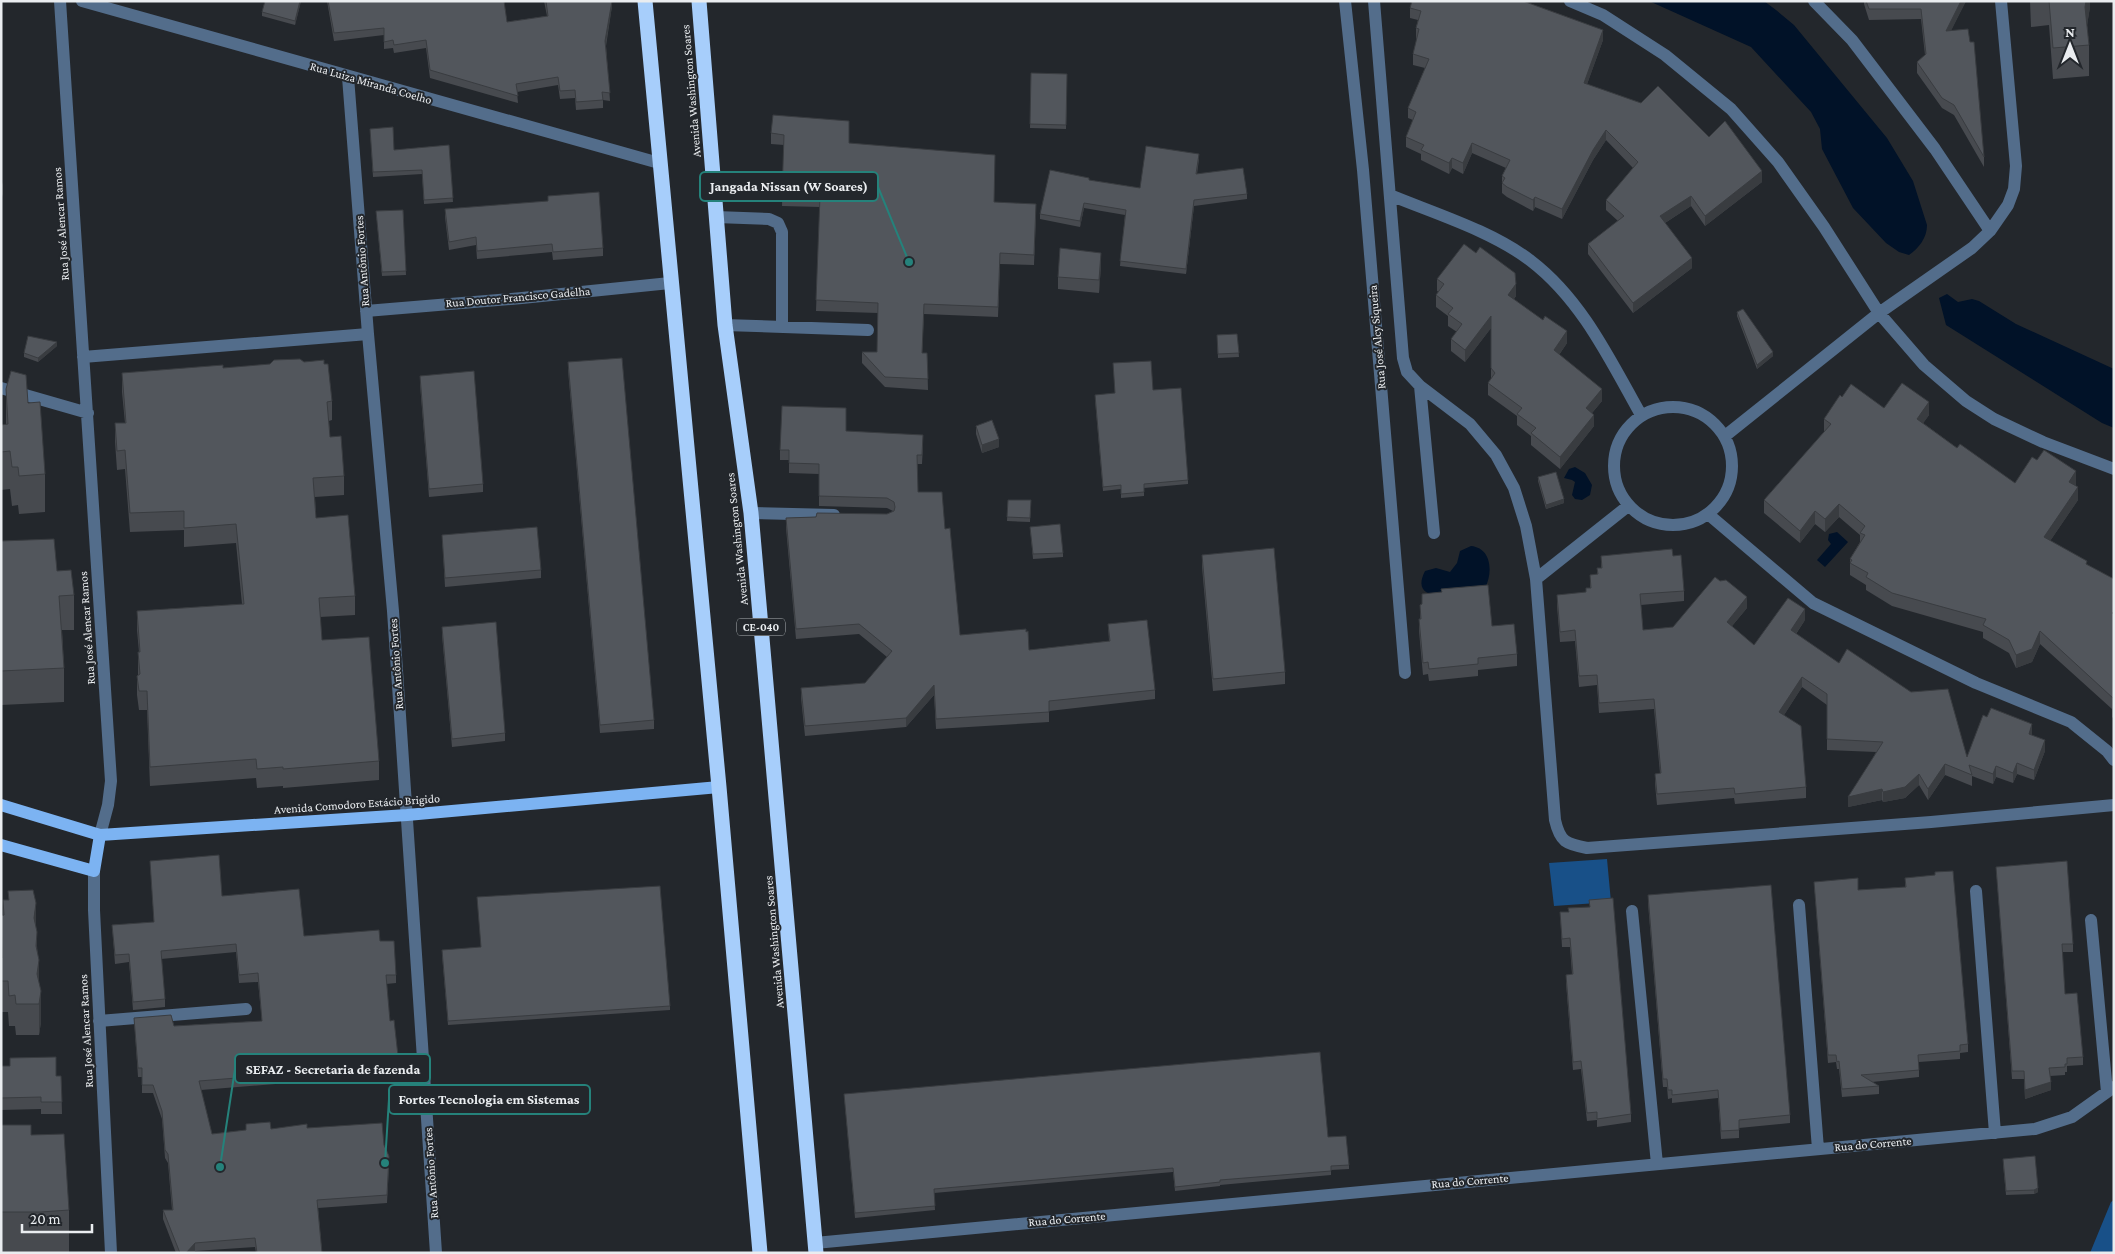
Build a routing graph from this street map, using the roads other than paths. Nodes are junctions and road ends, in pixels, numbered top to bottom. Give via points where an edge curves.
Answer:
1 (60, 1) edge
2 (82, 1) edge
3 (645, 1) edge
4 (699, 1) edge
5 (1345, 1) edge
6 (1374, 1) edge
7 (1570, 1) edge
8 (1814, 1) edge
9 (2001, 1) edge
10 (348, 77) junction
11 (659, 163) junction
12 (1390, 195) junction
13 (716, 216) junction
14 (1990, 231) junction
15 (670, 282) junction
16 (366, 311) junction
17 (1879, 313) junction
18 (725, 325) junction
19 (782, 326) junction
20 (868, 330) dead end
21 (368, 334) junction
22 (83, 357) junction
23 (1420, 386) junction
24 (1, 388) edge
25 (88, 413) junction
26 (1641, 415) junction
27 (1725, 436) junction
28 (2114, 470) edge
29 (1628, 506) junction
30 (751, 513) junction
31 (1708, 514) junction
32 (848, 515) edge
33 (1434, 533) dead end
34 (1536, 579) junction
35 (1405, 673) dead end
36 (2114, 760) edge
37 (719, 787) junction
38 (1, 805) edge
39 (2114, 805) edge
40 (407, 814) junction
41 (100, 834) junction
42 (1, 845) edge
43 (94, 871) junction
44 (1976, 891) dead end
45 (1799, 905) dead end
46 (1632, 911) dead end
47 (2091, 920) dead end
48 (246, 1009) dead end
49 (99, 1021) junction
50 (2110, 1090) edge
51 (1995, 1133) junction
52 (1818, 1149) junction
53 (1657, 1164) junction
54 (815, 1248) edge
55 (110, 1253) edge
56 (436, 1253) edge
57 (760, 1253) edge

1 - 22 street, Rua José Alencar Ramos
2 - 10 street, Rua Luiza Miranda Coelho
3 - 11 highway
4 - 13 highway, Avenida Washington Soares / CE-040
5 - 35 street, Rua José Alcy Siqueira via 1365,190
6 - 12 street
7 - 17 street via 1603,15 1665,54 1731,109 1784,170
8 - 14 street via 1852,40 1935,149
9 - 14 street via 2016,179 2008,205
10 - 11 street, Rua Luiza Miranda Coelho
10 - 16 street, Rua Antônio Fortes
11 - 15 highway
12 - 23 street via 1403,358 1407,372
12 - 26 street via 1490,236 1531,261 1566,294 1590,326
13 - 18 highway, Avenida Washington Soares / CE-040
13 - 19 street via 768,219 778,224 782,232
14 - 17 street via 1972,248
15 - 16 street, Rua Doutor Francisco Gadelha
15 - 37 highway
16 - 21 street, Rua Antônio Fortes
17 - 27 street
17 - 28 street via 1924,365 1966,401 1994,419 2043,442
18 - 19 street
18 - 30 highway, Avenida Washington Soares / CE-040
19 - 20 street
21 - 22 street
21 - 40 street, Rua Antônio Fortes
22 - 25 street, Rua José Alencar Ramos
23 - 33 street
23 - 34 street via 1470,424 1496,454 1514,488 1526,526
24 - 25 street
25 - 41 street, Rua José Alencar Ramos via 111,781
26 - 27 street via 1664,406 1687,408 1709,418
26 - 29 street via 1623,432 1613,456 1615,481
27 - 31 street via 1732,456 1731,478 1723,498
29 - 31 street via 1644,518 1665,525 1687,523
29 - 34 street
30 - 32 street
30 - 54 highway, Avenida Washington Soares / CE-040
31 - 36 street via 1813,603 1976,683 2071,722
34 - 39 street via 1556,820 1561,837 1573,845 1588,848
37 - 40 main road, Avenida Comodoro Estácio Brigido
37 - 57 highway
38 - 41 main road, Avenida Comodoro Estácio Brigido
40 - 41 main road, Avenida Comodoro Estácio Brigido
40 - 56 street, Rua Antônio Fortes
41 - 43 main road, Rua José Alencar Ramos
42 - 43 main road
43 - 49 street, Rua José Alencar Ramos
44 - 51 street
45 - 52 street
46 - 53 street
47 - 50 street
48 - 49 street
49 - 55 street, Rua José Alencar Ramos
50 - 51 street, Rua do Corrente via 2072,1117 2054,1124
51 - 52 street, Rua do Corrente
52 - 53 street, Rua do Corrente
53 - 54 street, Rua do Corrente

